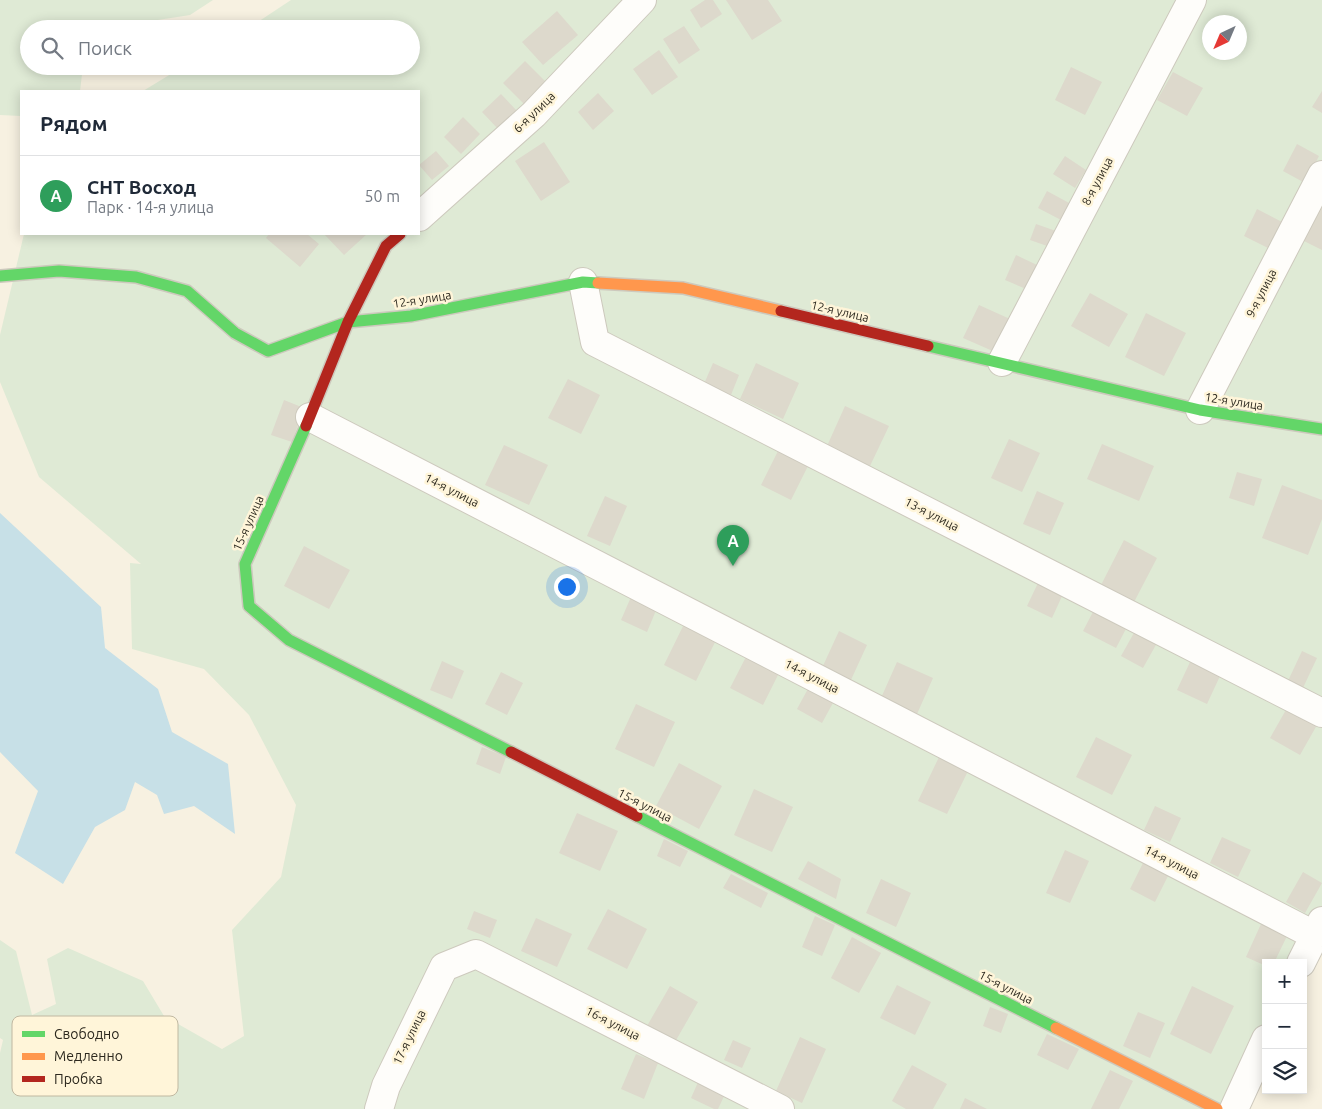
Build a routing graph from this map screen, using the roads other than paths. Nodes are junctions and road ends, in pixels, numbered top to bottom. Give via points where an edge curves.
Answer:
1 (642, 0) edge
2 (1192, 0) edge
3 (1322, 175) edge
4 (420, 216) edge
5 (399, 235) edge
6 (0, 276) edge
7 (583, 282) junction
8 (348, 322) junction
9 (1002, 362) junction
10 (1200, 410) junction
11 (310, 417) junction
12 (1322, 429) edge
13 (1322, 713) edge
14 (1318, 928) edge
15 (1303, 959) edge
16 (444, 967) joint
17 (1262, 1048) edge
18 (379, 1109) edge
19 (780, 1109) edge
20 (1216, 1109) edge
21 (1234, 1109) edge

1 - 4 street, 6-я улица via 534,114
2 - 9 street, 8-я улица
3 - 10 street, 9-я улица
5 - 8 street via 386,246
6 - 8 street, 12-я улица via 59,271 136,277 187,291 234,333 268,351
7 - 8 street, 12-я улица via 411,316
7 - 9 street, 12-я улица via 684,288
7 - 13 street, 13-я улица via 595,342
8 - 11 street
9 - 10 street, 12-я улица
10 - 12 street, 12-я улица
11 - 14 street, 14-я улица
11 - 20 street, 15-я улица via 245,564 249,606 289,640
14 - 15 street
16 - 18 street, 17-я улица via 386,1086
16 - 19 street, 16-я улица via 476,954
17 - 21 street

